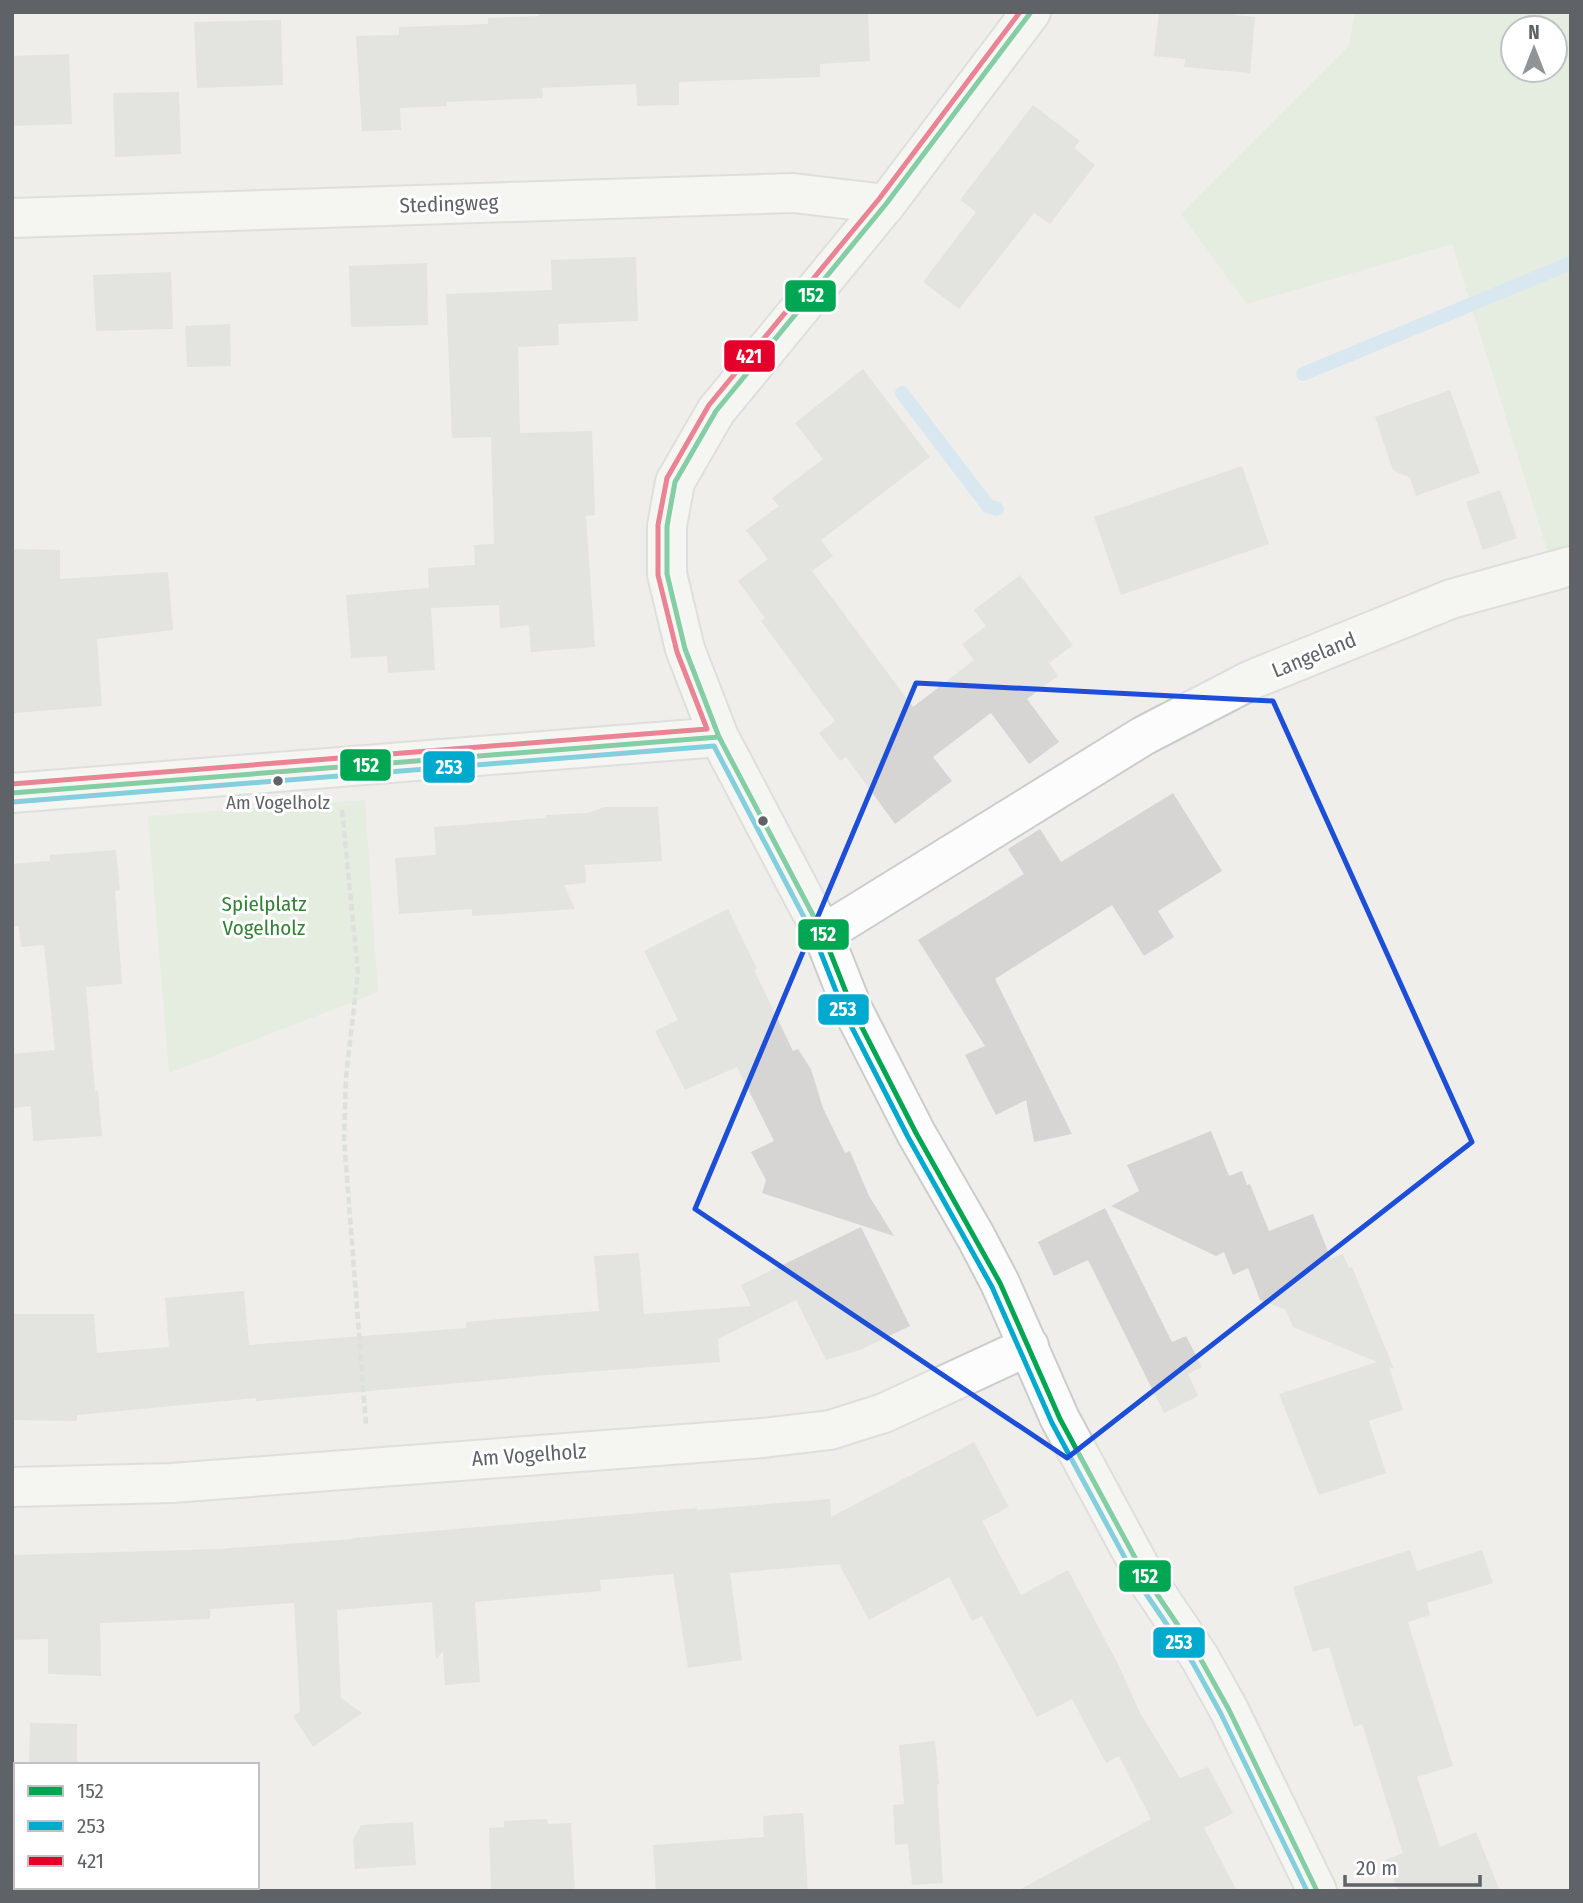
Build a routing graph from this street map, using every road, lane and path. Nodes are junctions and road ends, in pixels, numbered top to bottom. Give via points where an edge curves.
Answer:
1 (1031, 12) edge
2 (886, 204) junction
3 (12, 218) edge
4 (1571, 566) edge
5 (719, 737) junction
6 (338, 767) junction
7 (12, 793) edge
8 (823, 934) junction
9 (1029, 1346) junction
10 (369, 1467) junction
11 (12, 1487) edge
12 (1317, 1891) edge

1 - 2 street
2 - 3 street, Stedingweg via 793,192
2 - 5 street via 716,411 675,482 667,526 667,574 685,649
4 - 8 street, Langeland via 1451,599 1251,680 1143,736
5 - 6 street
5 - 8 street
6 - 7 street
6 - 10 path via 358,971 344,1139
8 - 9 street via 853,1010 982,1248
9 - 10 street, Am Vogelholz via 884,1413 830,1430
9 - 12 street via 1060,1419 1146,1578 1228,1710
10 - 11 street, Am Vogelholz via 172,1483

